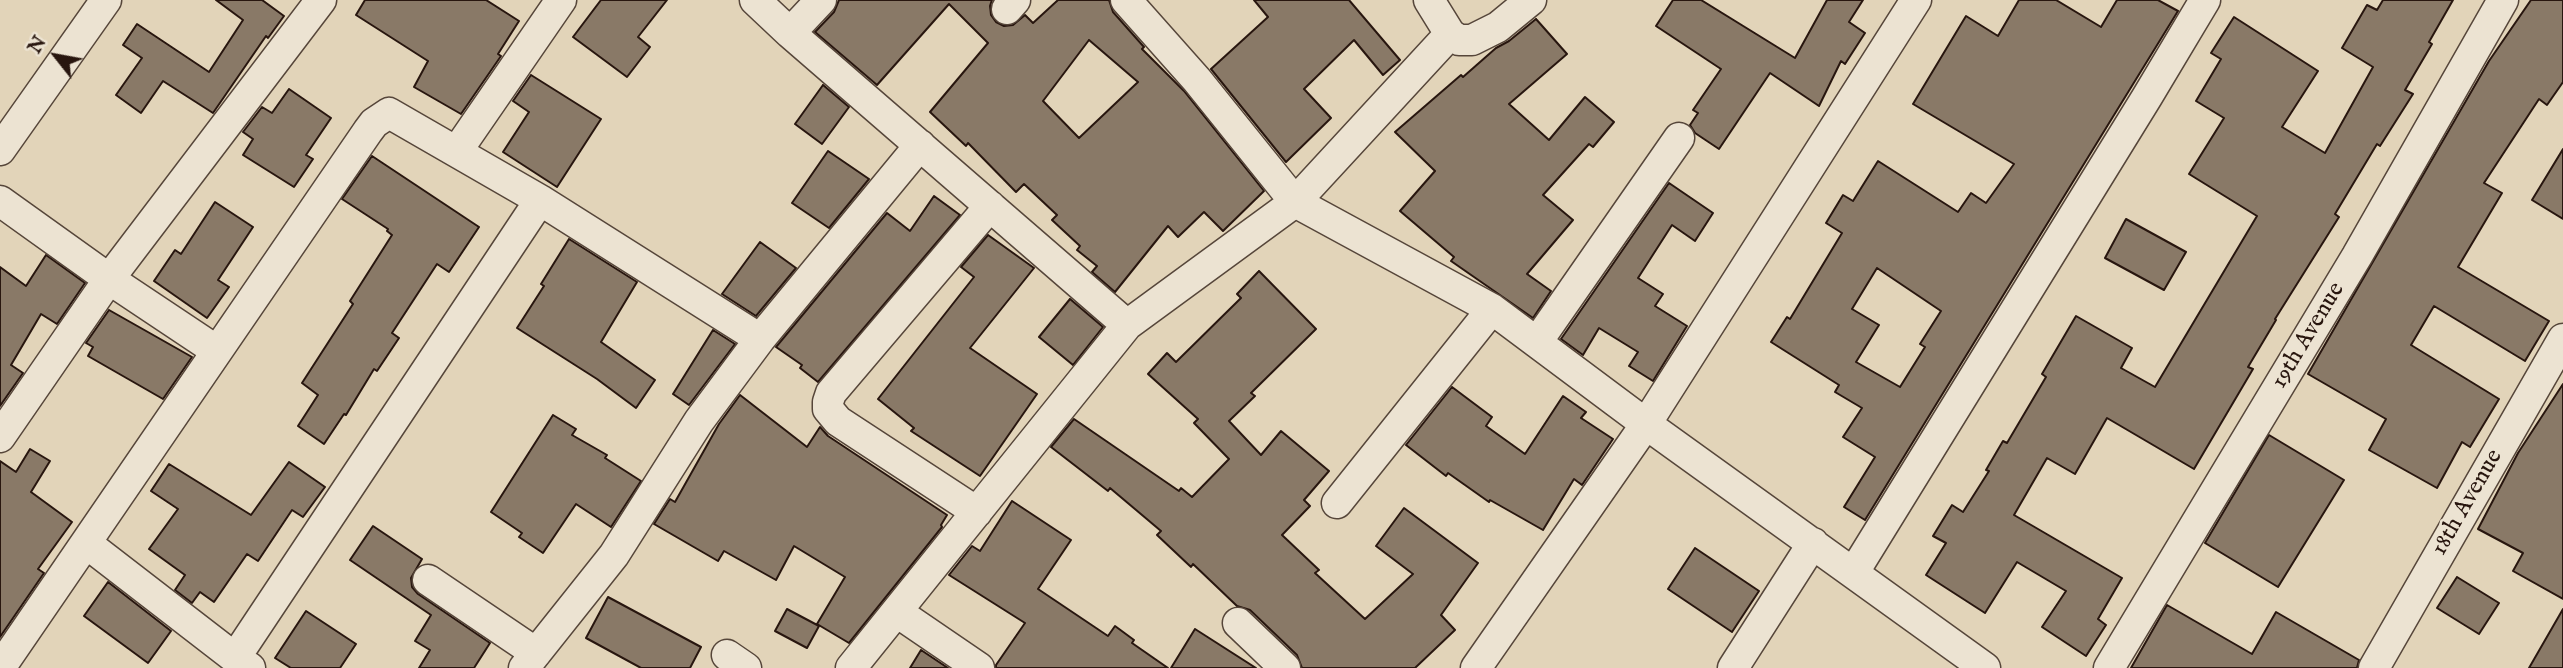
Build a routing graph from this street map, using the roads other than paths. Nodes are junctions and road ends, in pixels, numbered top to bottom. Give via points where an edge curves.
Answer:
1 (106, 0) edge
2 (321, 0) edge
3 (561, 0) edge
4 (755, 0) edge
5 (821, 0) edge
6 (1126, 0) edge
7 (1429, 0) edge
8 (1531, 0) edge
9 (1916, 0) edge
10 (2205, 0) edge
11 (2503, 0) edge
12 (790, 33) junction
13 (1450, 34) junction
14 (1679, 138) dead end
15 (920, 145) junction
16 (0, 150) edge
17 (457, 151) junction
18 (540, 200) junction
19 (0, 201) edge
20 (1295, 202) junction
21 (990, 206) junction
22 (109, 279) junction
23 (1492, 309) junction
24 (1127, 324) junction
25 (760, 339) junction
26 (2563, 339) edge
27 (1537, 342) junction
28 (217, 351) junction
29 (1646, 424) junction
30 (0, 437) edge
31 (1336, 503) dead end
32 (977, 512) junction
33 (86, 543) junction
34 (1813, 543) junction
35 (1854, 572) junction
36 (428, 580) dead end
37 (897, 612) junction
38 (1238, 623) dead end
39 (530, 660) edge
40 (243, 663) edge
41 (0, 668) edge
42 (851, 668) edge
43 (979, 668) edge
44 (1285, 668) edge
45 (1476, 668) edge
46 (1733, 668) edge
47 (1985, 668) edge
48 (2109, 668) edge
49 (2374, 668) edge

1 - 16 street
2 - 22 street
3 - 17 street
4 - 12 street
5 - 12 street
6 - 20 street
7 - 13 street
8 - 13 street via 1484,36 1459,40
9 - 29 street
10 - 35 street
11 - 48 street, 19th Avenue via 2357,256
12 - 15 street
13 - 20 street
14 - 27 street
15 - 21 street
15 - 25 street
17 - 18 street
17 - 28 street via 395,114 374,123
18 - 25 street
18 - 40 street
19 - 22 street
20 - 23 street
20 - 24 street
21 - 24 street
21 - 32 street via 831,393 828,409 838,421
22 - 28 street
22 - 30 street
23 - 27 street
23 - 31 street
24 - 32 street
25 - 39 street via 699,421 614,555
26 - 49 street, 18th Avenue
27 - 29 street
28 - 33 street
29 - 34 street
29 - 45 street
32 - 37 street
33 - 40 street
33 - 41 street
34 - 35 street
34 - 46 street
35 - 47 street
36 - 39 street
37 - 42 street
37 - 43 street
38 - 44 street

